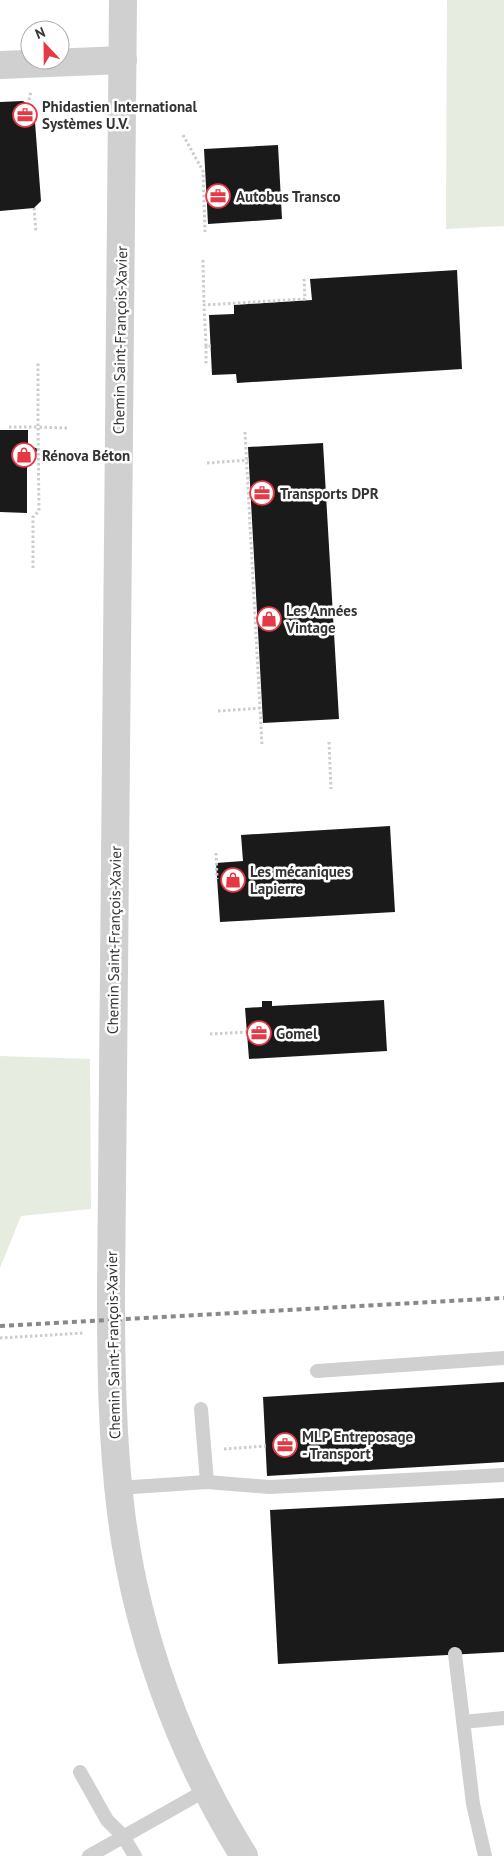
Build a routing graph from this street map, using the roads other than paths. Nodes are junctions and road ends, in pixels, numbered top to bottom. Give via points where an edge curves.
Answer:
1 (123, 0) edge
2 (123, 60) junction
3 (0, 65) edge
4 (504, 1358) edge
5 (317, 1371) dead end
6 (201, 1409) dead end
7 (504, 1475) edge
8 (207, 1482) junction
9 (118, 1488) junction
10 (455, 1654) dead end
11 (504, 1718) edge
12 (463, 1722) junction
13 (80, 1772) dead end
14 (208, 1789) junction
15 (123, 1836) junction
16 (89, 1856) edge
17 (134, 1856) edge
18 (244, 1856) edge
19 (485, 1856) edge

1 - 2 street, Chemin Saint-François-Xavier
2 - 3 street
2 - 9 street, Chemin Saint-François-Xavier via 112,1332
4 - 5 lane
6 - 8 lane
7 - 8 lane via 269,1487
8 - 9 lane
9 - 14 street, Chemin Saint-François-Xavier via 147,1636 181,1733
10 - 12 lane
11 - 12 lane
12 - 19 lane via 473,1804
13 - 15 lane via 107,1820
14 - 15 lane
14 - 18 street, Chemin Saint-François-Xavier
15 - 16 lane
15 - 17 lane

